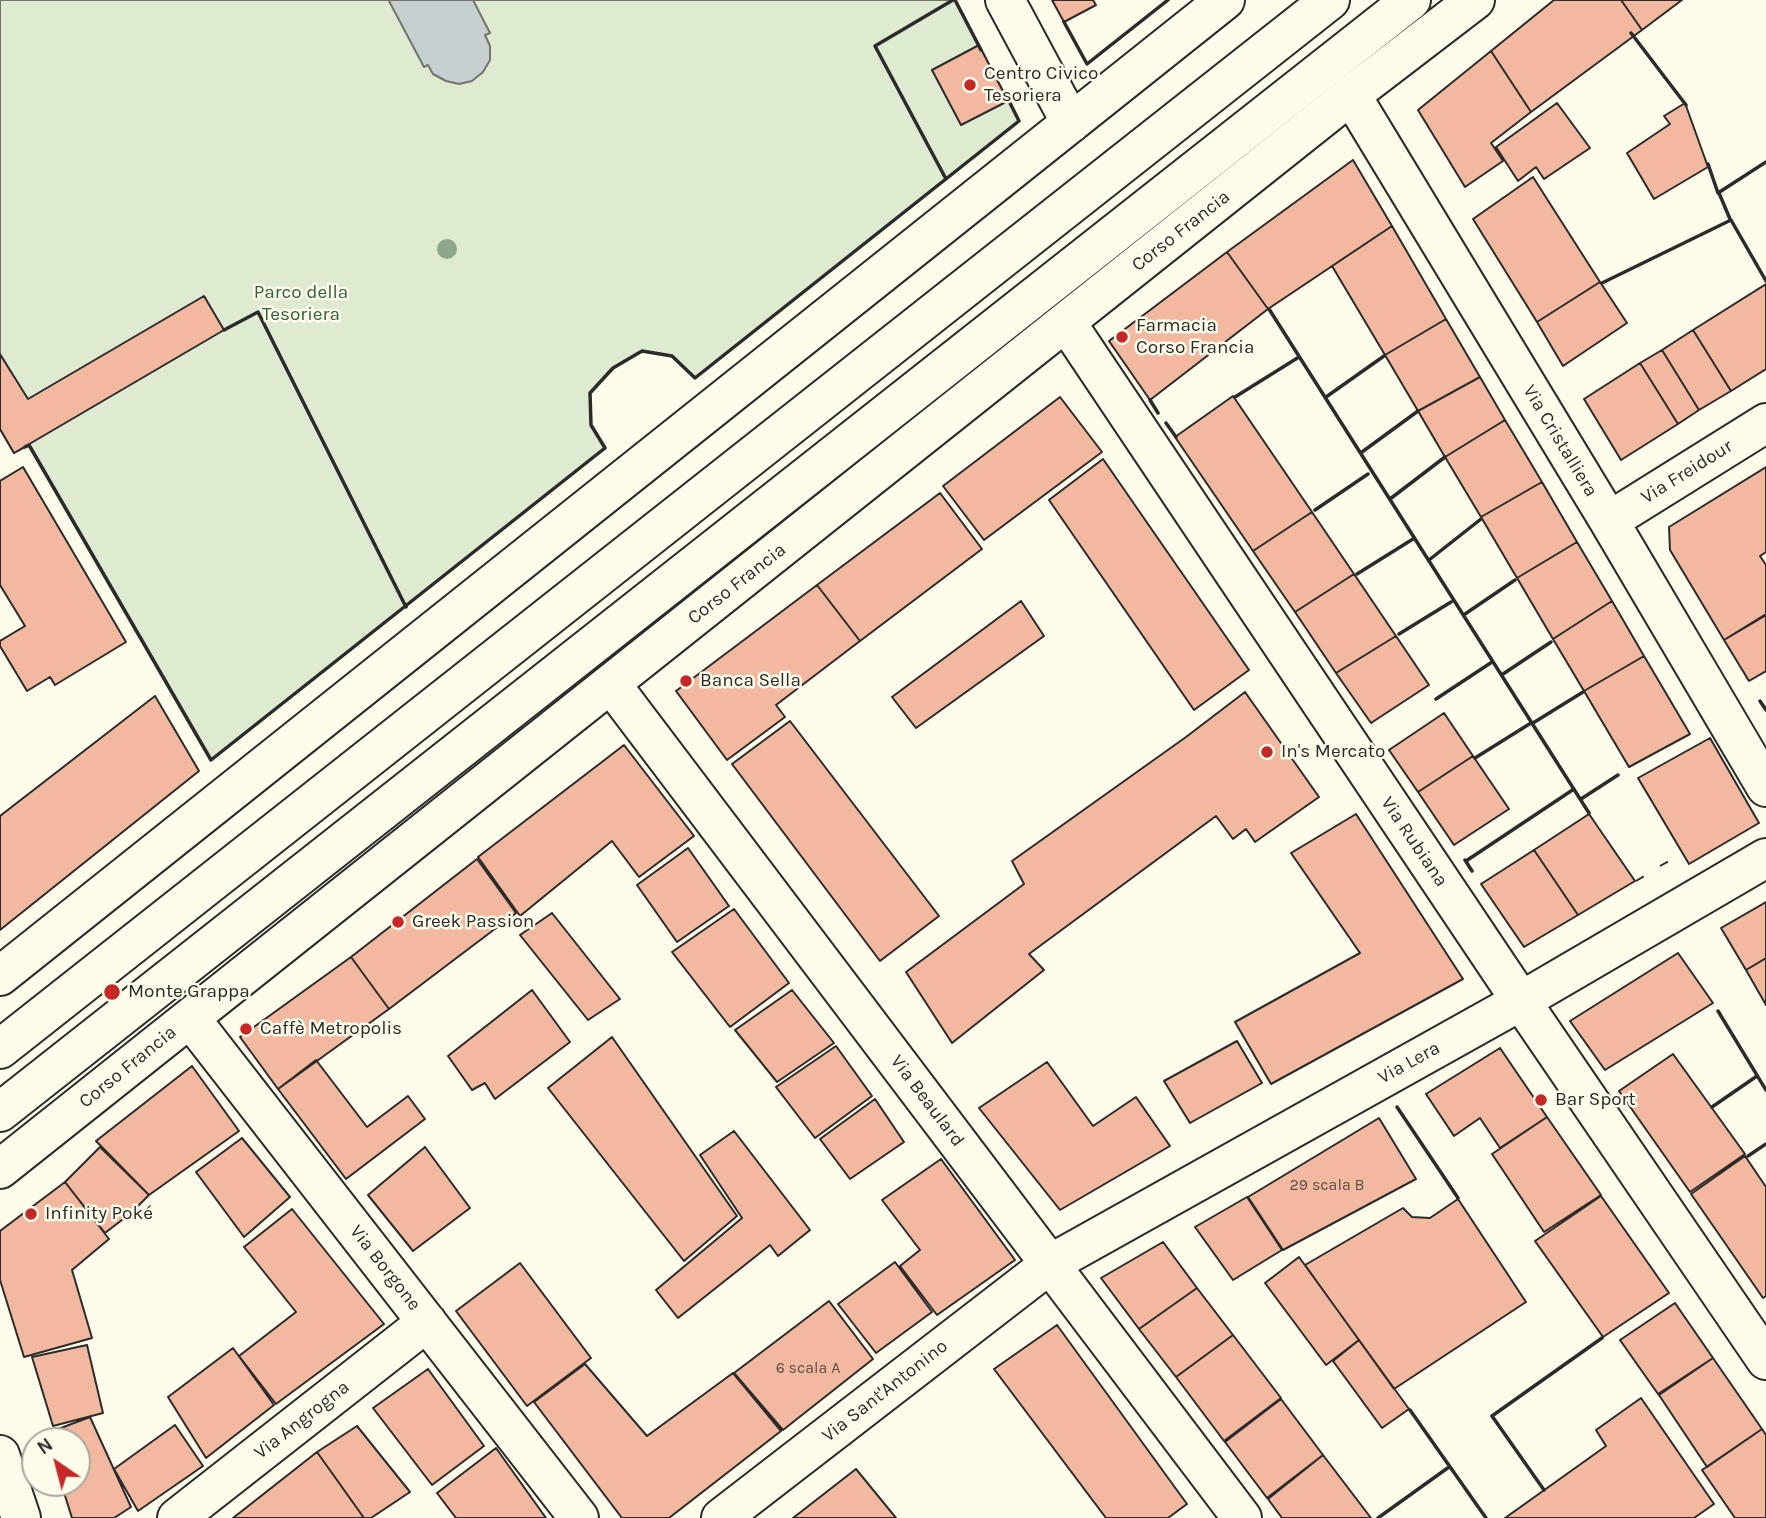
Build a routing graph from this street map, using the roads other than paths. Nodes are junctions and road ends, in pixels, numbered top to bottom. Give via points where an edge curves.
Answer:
1 (1005, 0) edge
2 (1225, 0) edge
3 (1329, 0) edge
4 (1411, 0) edge
5 (1475, 0) edge
6 (1352, 95) junction
7 (1071, 123) junction
8 (1066, 322) junction
9 (1766, 423) edge
10 (1609, 521) junction
11 (611, 684) junction
12 (1766, 788) edge
13 (1766, 858) edge
14 (0, 976) edge
15 (1521, 1001) junction
16 (190, 1017) junction
17 (0, 1049) edge
18 (0, 1112) edge
19 (0, 1169) edge
20 (1050, 1264) junction
21 (427, 1322) junction
22 (1766, 1360) edge
23 (0, 1455) edge
24 (1232, 1515) edge
25 (20, 1518) edge
26 (177, 1518) edge
27 (579, 1518) edge
28 (720, 1518) edge

1 - 7 street
2 - 7 street
3 - 17 street
4 - 18 street, Corso Francia
5 - 6 street, Corso Francia
6 - 8 street, Corso Francia
6 - 10 street, Via Cristalliera
7 - 14 street
8 - 11 street, Corso Francia
8 - 15 street, Via Rubiana
9 - 10 street, Via Freidour
10 - 12 street, Via Cristalliera
11 - 16 street, Corso Francia
11 - 20 street, Via Beaulard
13 - 15 street, Via Lera
15 - 20 street, Via Lera
15 - 22 street, Via Rubiana
16 - 19 street, Corso Francia
16 - 21 street, Via Borgone
20 - 24 street, Via Beaulard
20 - 28 street, Via Sant'Antonino
21 - 26 street, Via Angrogna
21 - 27 street, Via Borgone
23 - 25 street

